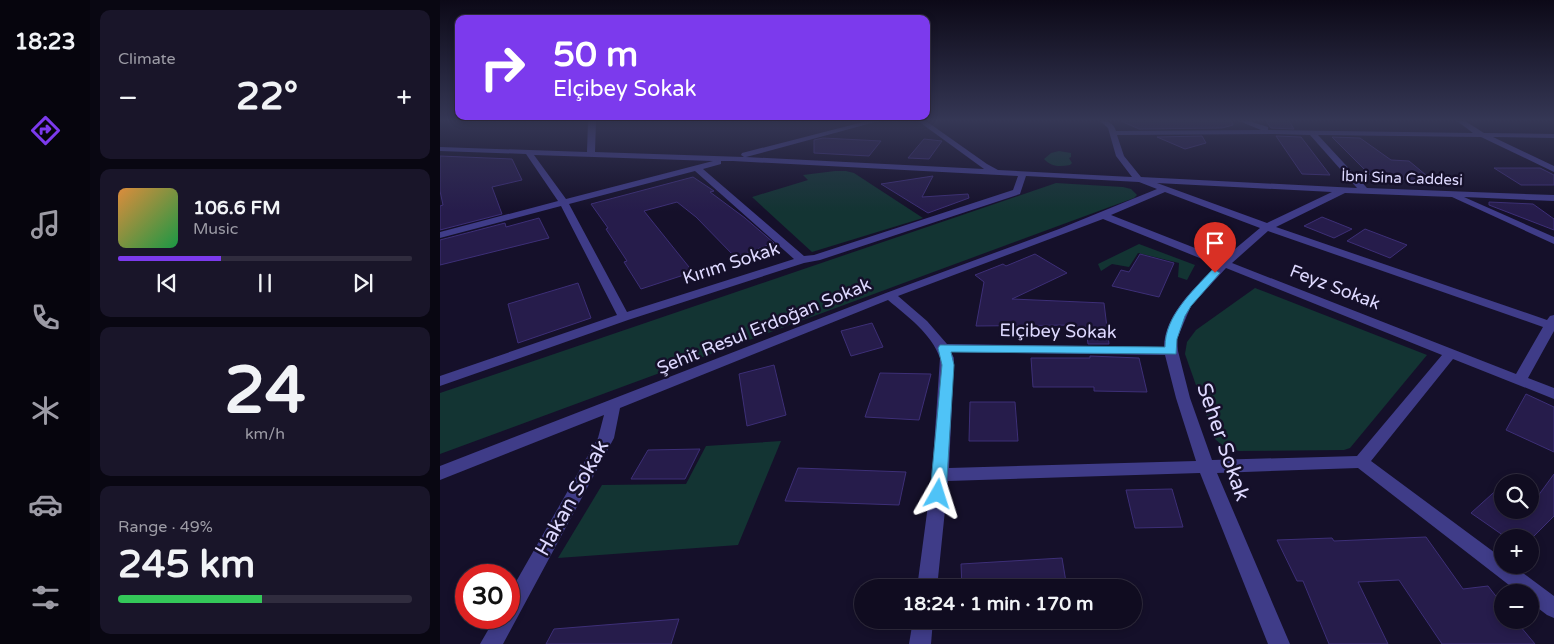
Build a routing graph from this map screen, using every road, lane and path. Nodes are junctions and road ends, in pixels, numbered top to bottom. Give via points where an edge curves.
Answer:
1 (500, 151) edge
2 (763, 151) edge
3 (963, 151) edge
4 (1118, 151) edge
5 (1328, 151) edge
6 (1516, 151) edge
7 (528, 152) junction
8 (590, 154) joint
9 (733, 159) junction
10 (697, 168) junction
11 (1554, 169) edge
12 (1000, 173) junction
13 (1023, 174) junction
14 (1138, 179) junction
15 (1164, 189) junction
16 (1343, 190) junction
17 (1364, 190) junction
18 (1451, 194) junction
19 (1554, 198) edge
20 (564, 203) junction
21 (1102, 215) junction
22 (1267, 228) junction
23 (440, 235) edge
24 (1554, 241) edge
25 (802, 260) junction
26 (1225, 263) junction
27 (890, 295) junction
28 (624, 317) junction
29 (1552, 324) edge
30 (944, 348) junction
31 (1171, 351) junction
32 (1451, 352) junction
33 (1520, 379) junction
34 (440, 380) edge
35 (1554, 394) edge
36 (613, 407) junction
37 (1360, 462) junction
38 (1206, 468) junction
39 (440, 473) edge
40 (940, 475) junction
41 (928, 579) edge
42 (520, 593) edge
43 (1554, 608) edge
44 (500, 629) edge
45 (922, 629) edge
46 (492, 644) edge
47 (920, 644) edge
48 (1279, 644) edge

1 - 7 street, İbni Sina Caddesi
2 - 9 street
3 - 12 street
4 - 14 street
5 - 17 street
6 - 11 street
7 - 8 street, İbni Sina Caddesi
7 - 20 street
8 - 9 street, İbni Sina Caddesi
9 - 10 street
9 - 12 street, İbni Sina Caddesi
10 - 20 street
10 - 25 street
12 - 13 street, İbni Sina Caddesi
13 - 14 street, İbni Sina Caddesi
13 - 25 street, Kırım Sokak via 1018,192
14 - 15 street
14 - 16 street, İbni Sina Caddesi
15 - 21 street, Şehit Resul Erdoğan Sokak
15 - 22 street
16 - 17 street, İbni Sina Caddesi
16 - 22 street, Seher Sokak
17 - 18 street, İbni Sina Caddesi
18 - 19 street, İbni Sina Caddesi
18 - 24 street
20 - 23 street
20 - 28 street
21 - 26 street, Feyz Sokak
21 - 27 street, Şehit Resul Erdoğan Sokak
22 - 26 street, Seher Sokak
22 - 29 street
25 - 28 street, Kırım Sokak
26 - 31 street, Seher Sokak via 1180,316 1171,339
26 - 32 street, Feyz Sokak
27 - 30 street
27 - 36 street, Şehit Resul Erdoğan Sokak
28 - 34 street, Kırım Sokak
29 - 33 street
30 - 31 street, Elçibey Sokak
30 - 40 street via 948,365
31 - 38 street, Seher Sokak
32 - 33 street, Feyz Sokak
32 - 37 street
33 - 35 street, Feyz Sokak
36 - 39 street, Şehit Resul Erdoğan Sokak
36 - 42 street, Hakan Sokak via 606,438
37 - 38 street
37 - 43 street
38 - 40 street
38 - 48 street, Seher Sokak
40 - 41 street
44 - 46 street
45 - 47 street

